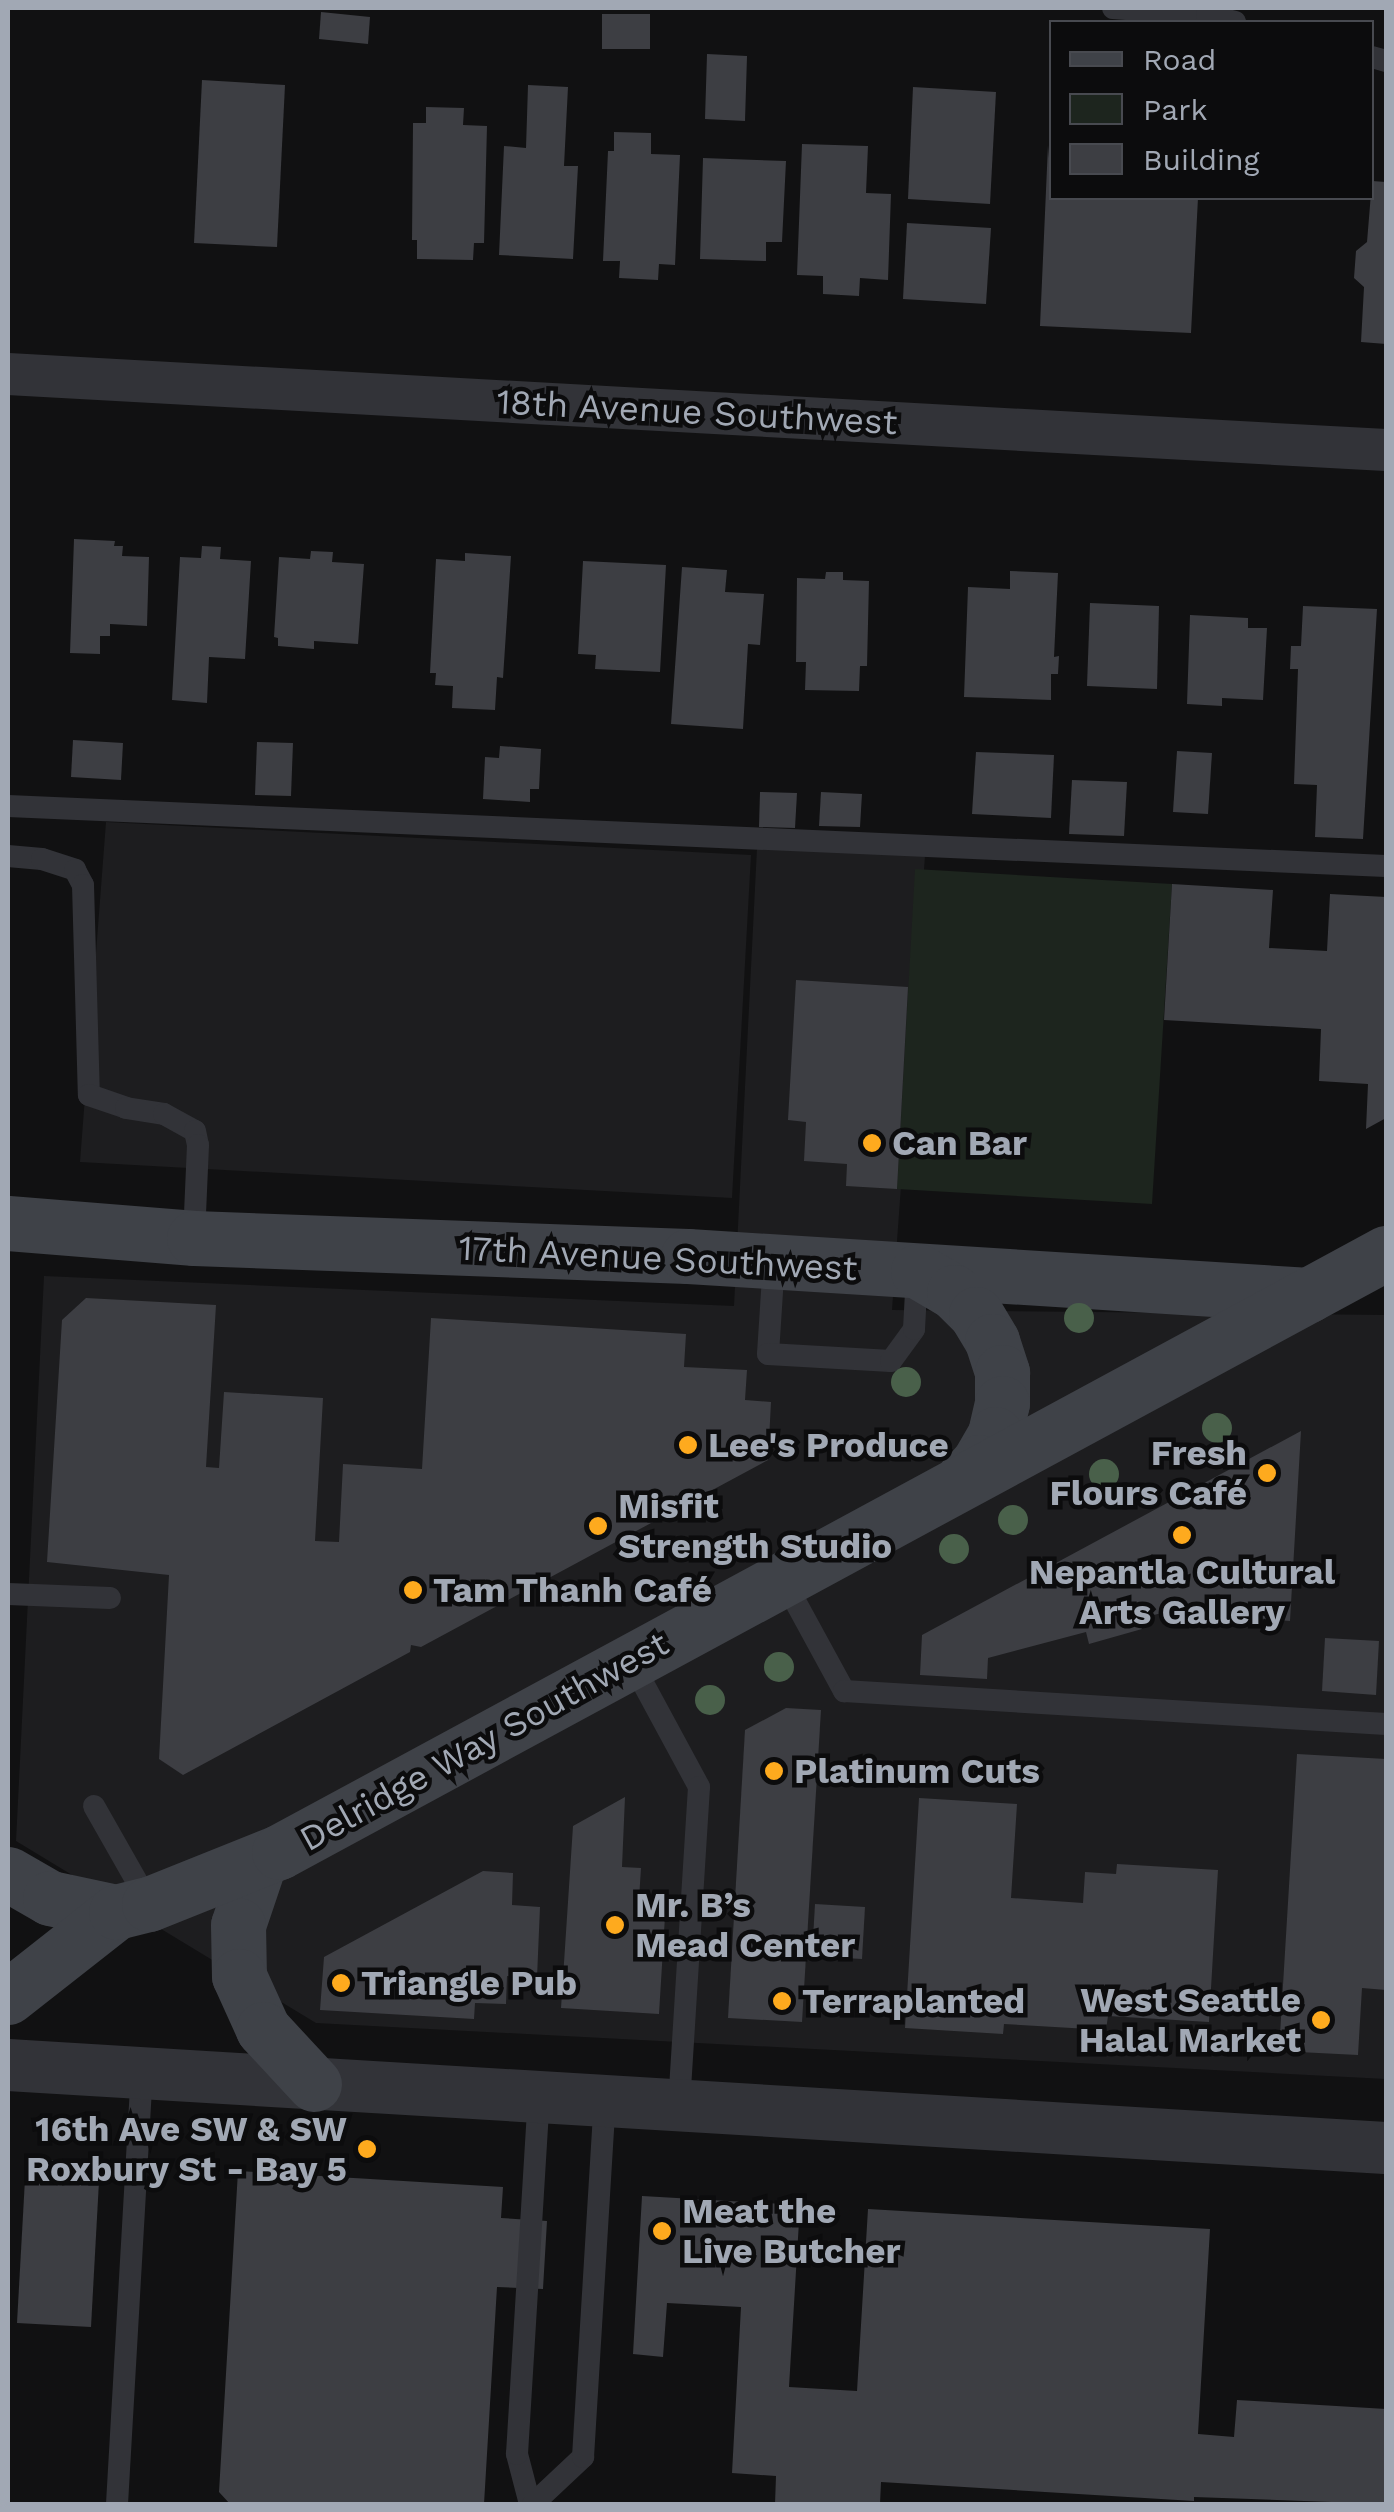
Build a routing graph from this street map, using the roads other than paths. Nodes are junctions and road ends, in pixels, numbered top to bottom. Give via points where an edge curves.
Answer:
1 (1113, 8) edge
2 (1225, 20) edge
3 (8, 374) edge
4 (1386, 450) edge
5 (8, 806) edge
6 (8, 856) edge
7 (1386, 866) edge
8 (8, 1223) edge
9 (194, 1238) junction
10 (1386, 1253) edge
11 (774, 1261) junction
12 (918, 1270) junction
13 (1308, 1295) junction
14 (958, 1485) junction
15 (783, 1578) junction
16 (8, 1594) edge
17 (110, 1598) dead end
18 (631, 1661) junction
19 (1386, 1724) edge
20 (94, 1806) dead end
21 (259, 1863) junction
22 (8, 1874) edge
23 (133, 1908) junction
24 (8, 1997) edge
25 (8, 2065) edge
26 (142, 2074) junction
27 (314, 2084) junction
28 (539, 2098) junction
29 (605, 2101) junction
30 (679, 2106) junction
31 (1386, 2148) edge
32 (117, 2504) edge
33 (532, 2504) edge

1 - 2 lane
3 - 4 street, 18th Avenue Southwest
5 - 7 lane
6 - 9 lane via 75,870 83,886 89,1095 164,1114 194,1131
8 - 9 main road, 17th Avenue Southwest
9 - 11 main road, 17th Avenue Southwest
10 - 13 main road, Delridge Way Southwest
11 - 12 main road, 17th Avenue Southwest
11 - 12 lane via 768,1354 892,1362 914,1329
12 - 13 main road, 17th Avenue Southwest
12 - 14 main road via 976,1314 1002,1372 995,1434
13 - 14 main road, Delridge Way Southwest
14 - 15 main road, Delridge Way Southwest
15 - 18 main road, Delridge Way Southwest
15 - 19 lane via 844,1692
16 - 17 lane
18 - 21 main road, Delridge Way Southwest
18 - 30 lane via 699,1787
20 - 23 lane
21 - 23 main road, Delridge Way Southwest
21 - 27 main road via 238,1925 239,1976 263,2029
22 - 23 main road via 50,1898
23 - 24 main road, Delridge Way Southwest
25 - 26 street
26 - 27 street
26 - 32 lane
27 - 28 street
28 - 29 street
28 - 33 lane via 518,2454
29 - 30 street
29 - 33 lane via 584,2457
30 - 31 street

